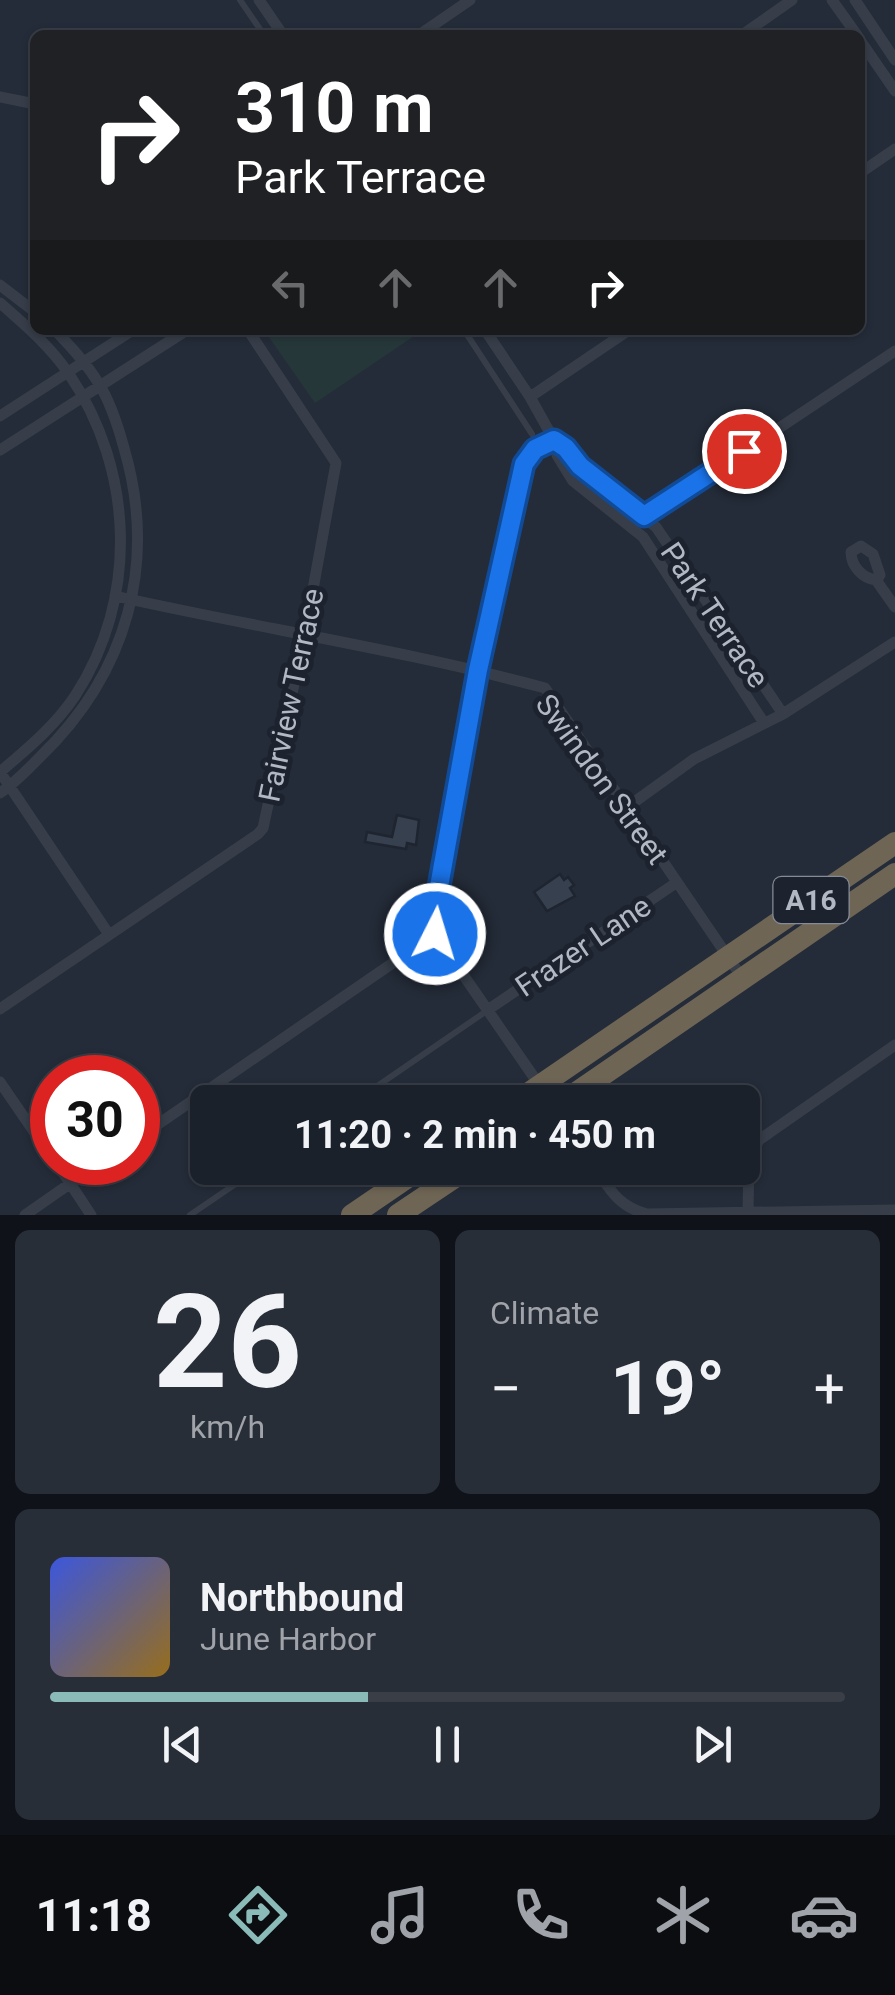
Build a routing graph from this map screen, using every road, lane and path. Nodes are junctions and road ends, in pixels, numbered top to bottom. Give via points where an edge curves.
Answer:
1 (240, 0) edge
2 (259, 0) edge
3 (470, 0) edge
4 (792, 0) edge
5 (832, 0) edge
6 (856, 0) edge
7 (261, 30) edge
8 (280, 30) edge
9 (426, 30) edge
10 (749, 30) edge
11 (853, 30) edge
12 (865, 48) edge
13 (895, 60) edge
14 (895, 91) edge
15 (0, 97) edge
16 (30, 103) edge
17 (894, 150) edge
18 (865, 170) edge
19 (0, 285) edge
20 (0, 303) edge
21 (30, 308) edge
22 (30, 328) edge
23 (38, 335) edge
24 (60, 335) edge
25 (126, 335) edge
26 (180, 335) edge
27 (251, 335) edge
28 (468, 335) edge
29 (622, 335) edge
30 (489, 336) edge
31 (478, 350) junction
32 (895, 351) edge
33 (85, 362) junction
34 (68, 373) junction
35 (102, 387) junction
36 (82, 397) junction
37 (530, 397) junction
38 (0, 416) edge
39 (532, 434) dead end
40 (554, 440) junction
41 (0, 450) edge
42 (644, 516) junction
43 (632, 528) junction
44 (876, 580) dead end
45 (114, 596) junction
46 (132, 600) junction
47 (895, 607) edge
48 (305, 633) junction
49 (895, 642) edge
50 (478, 670) junction
51 (783, 714) junction
52 (764, 723) junction
53 (0, 772) edge
54 (4, 790) edge
55 (626, 808) junction
56 (895, 843) edge
57 (895, 874) edge
58 (676, 883) junction
59 (108, 933) junction
60 (435, 934) junction
61 (728, 958) junction
62 (742, 979) junction
63 (0, 1009) edge
64 (489, 1010) junction
65 (895, 1045) edge
66 (0, 1082) edge
67 (379, 1085) edge
68 (539, 1085) edge
69 (541, 1085) edge
70 (588, 1085) edge
71 (160, 1123) edge
72 (30, 1125) edge
73 (69, 1185) edge
74 (71, 1185) edge
75 (234, 1185) edge
76 (396, 1185) edge
77 (443, 1185) edge
78 (608, 1185) edge
79 (895, 1210) edge
80 (748, 1212) junction
81 (25, 1215) edge
82 (91, 1215) edge
83 (190, 1215) edge
84 (352, 1215) edge
85 (398, 1215) edge

1 - 7 lane
2 - 8 street
3 - 9 street
4 - 10 street
5 - 11 street
6 - 13 street
12 - 14 street
15 - 16 street
17 - 18 street
19 - 21 street
20 - 22 street
23 - 34 street
24 - 33 street
25 - 33 street
26 - 35 street
27 - 48 street, Fairview Terrace via 336,464
28 - 31 lane
29 - 37 street
30 - 31 lane, Park Terrace
30 - 37 street, Park Terrace
31 - 39 lane
32 - 42 street
33 - 34 street
33 - 35 street
34 - 36 street
34 - 38 street
35 - 36 street
35 - 46 street via 135,484
36 - 41 street
36 - 45 street via 118,488 122,548
37 - 40 street, Park Terrace
40 - 42 street, Park Terrace
40 - 43 street, Park Terrace via 573,481
40 - 50 street via 524,464
42 - 43 street
42 - 51 street, Park Terrace
43 - 52 street, Park Terrace
44 - 47 street
45 - 46 street, Swindon Street
45 - 53 street via 98,653 74,697
46 - 48 street, Swindon Street
46 - 54 street via 88,704
48 - 50 street, Swindon Street
48 - 59 street, Fairview Terrace via 263,828
49 - 51 street
50 - 55 street, Swindon Street via 545,688
50 - 60 street
51 - 52 street
52 - 55 street via 694,759
53 - 54 street
54 - 59 street
55 - 58 street, Swindon Street
56 - 61 highway, A16
57 - 62 highway, A16
58 - 61 street, Swindon Street
58 - 64 street, Frazer Lane
59 - 63 street, Fairview Terrace
60 - 64 street
60 - 71 street
61 - 62 street, Swindon Street
61 - 69 highway, A16
62 - 70 highway, A16
64 - 67 lane
64 - 68 street
65 - 80 street via 759,1140 750,1158
66 - 72 street
73 - 81 street
74 - 82 street
75 - 83 lane
76 - 84 highway
77 - 85 highway
78 - 80 street via 630,1210 647,1214
79 - 80 street

